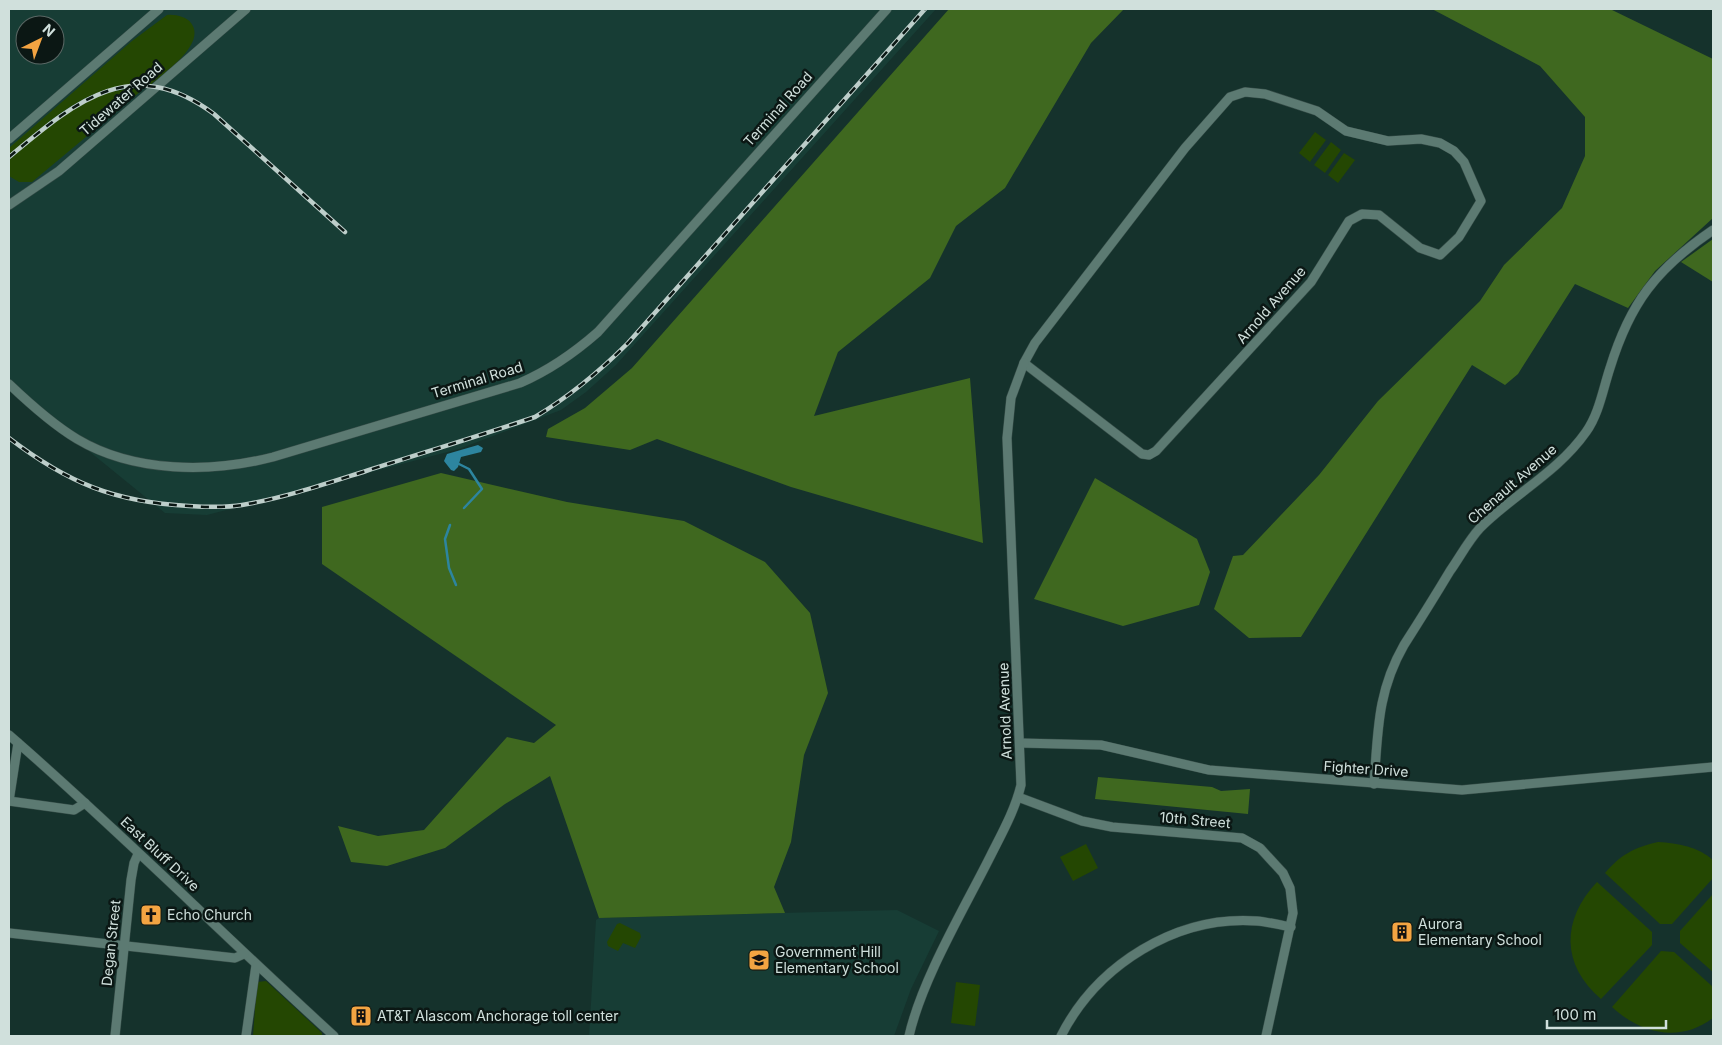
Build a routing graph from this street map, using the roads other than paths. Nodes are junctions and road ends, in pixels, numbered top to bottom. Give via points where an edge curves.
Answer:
1 (158, 9) edge
2 (246, 9) edge
3 (887, 9) edge
4 (9, 139) edge
5 (9, 205) edge
6 (1713, 230) edge
7 (1024, 363) junction
8 (9, 384) edge
9 (9, 735) edge
10 (18, 743) junction
11 (1020, 743) junction
12 (1713, 767) edge
13 (1374, 784) junction
14 (1018, 797) junction
15 (9, 801) edge
16 (85, 803) junction
17 (138, 854) junction
18 (1291, 927) junction
19 (9, 933) edge
20 (124, 945) junction
21 (244, 954) junction
22 (256, 965) junction
23 (115, 1036) edge
24 (246, 1036) edge
25 (334, 1036) edge
26 (909, 1036) edge
27 (1061, 1036) edge
28 (1266, 1036) edge

1 - 4 street
2 - 5 street, Tidewater Road via 60,170
3 - 8 street, Terminal Road via 598,332 559,364 520,383 265,459 202,469 153,464 101,451 56,426
6 - 13 street, Chenault Avenue via 1666,266 1637,304 1624,325 1598,408 1587,431 1560,462 1498,512 1470,540 1404,645 1383,690
7 - 7 street, Arnold Avenue via 1035,344 1185,148 1230,97 1246,92 1265,94 1317,111 1346,131 1388,141 1421,139 1440,143 1464,162 1481,201 1459,237 1440,255 1420,248 1379,215 1362,214 1349,221 1311,282 1156,452 1149,455 1142,454
7 - 11 street, Arnold Avenue via 1011,398 1007,438
9 - 10 street, East Bluff Drive
10 - 15 street
10 - 16 street, East Bluff Drive
11 - 13 street, Fighter Drive via 1101,745 1209,770
11 - 14 street, Arnold Avenue
12 - 13 street, Fighter Drive via 1487,789
14 - 18 street, 10th Street via 1082,821 1112,827 1242,838 1260,848 1283,873 1290,888
14 - 26 street, Arnold Avenue via 935,967
15 - 16 street via 74,810
16 - 17 street, East Bluff Drive
17 - 20 street, Degan Street via 134,863
17 - 21 street, East Bluff Drive
18 - 27 street via 1256,921 1214,924 1162,940 1136,953 1109,973 1087,996
18 - 28 street, 10th Street
19 - 20 street
20 - 21 street via 235,958
20 - 23 street, Degan Street
21 - 22 street, East Bluff Drive
22 - 24 street
22 - 25 street, East Bluff Drive

